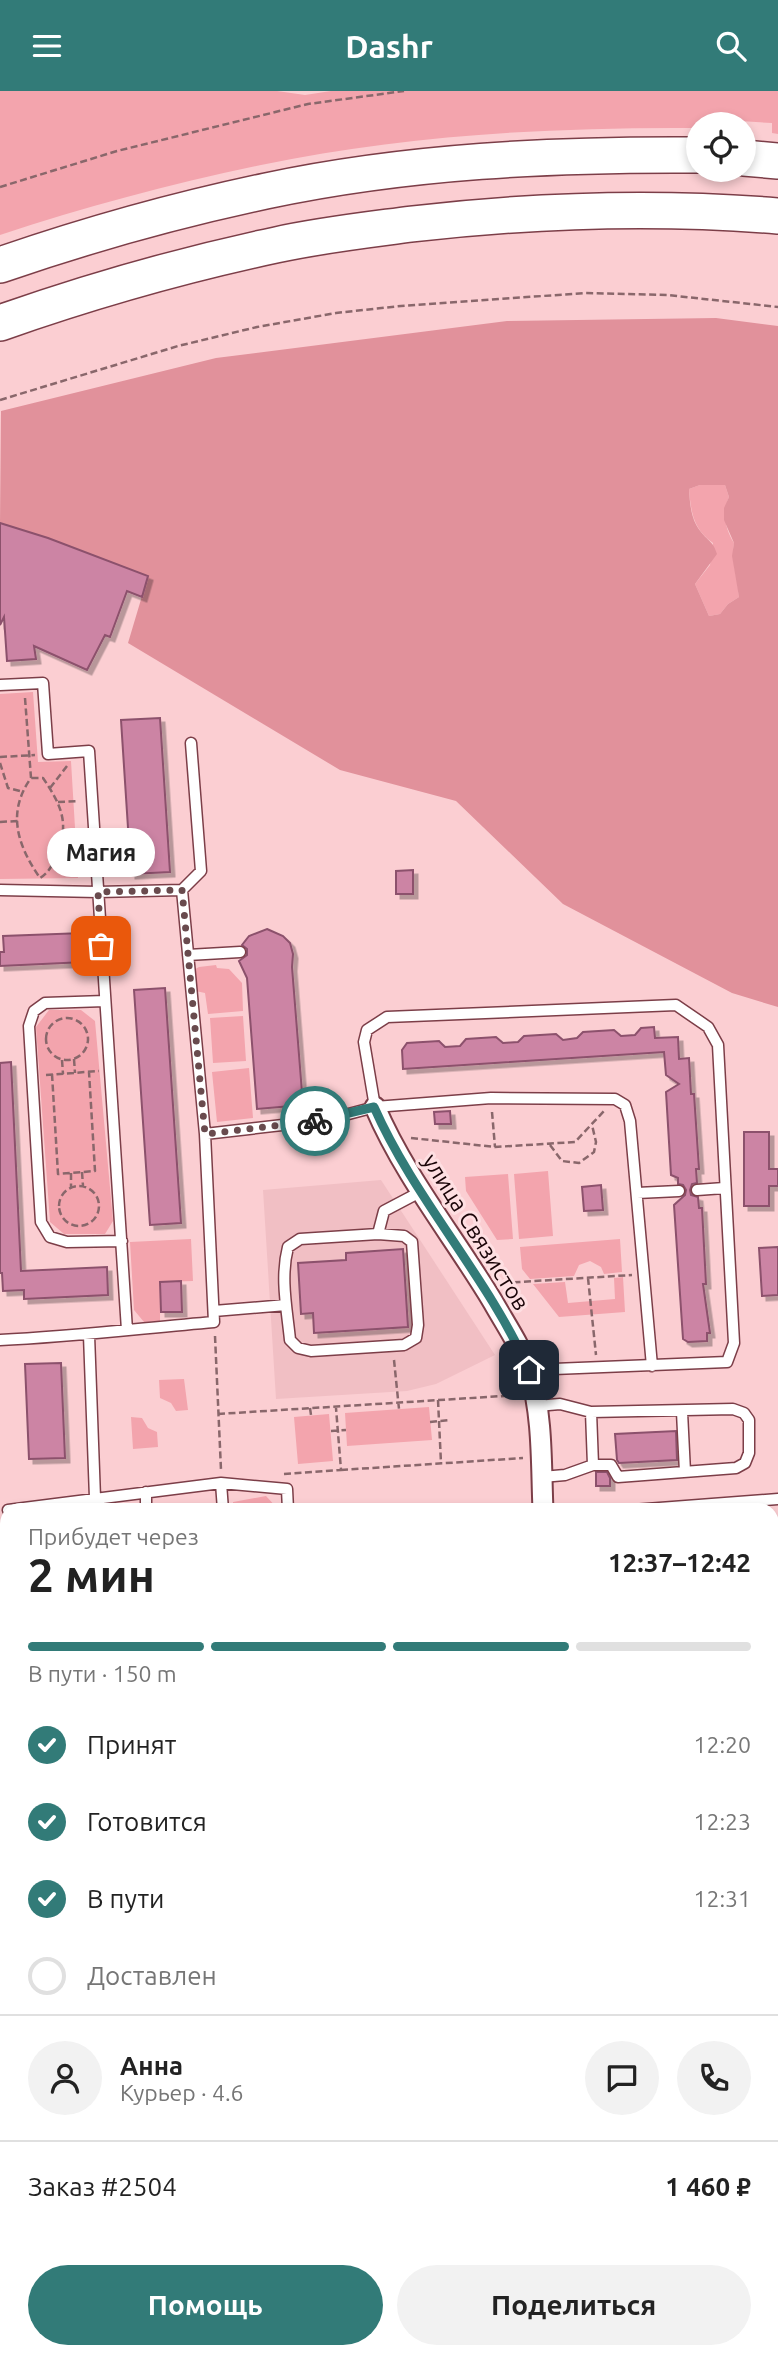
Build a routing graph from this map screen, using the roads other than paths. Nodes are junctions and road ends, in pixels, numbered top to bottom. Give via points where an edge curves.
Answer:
1 (686, 155) edge
2 (756, 159) edge
3 (778, 161) edge
4 (778, 216) edge
5 (0, 265) edge
6 (0, 323) edge
7 (0, 685) edge
8 (191, 743) dead end
9 (0, 890) edge
10 (182, 890) junction
11 (98, 892) junction
12 (240, 952) dead end
13 (188, 955) junction
14 (105, 1001) junction
15 (374, 1107) junction
16 (205, 1134) junction
17 (724, 1188) junction
18 (697, 1190) dead end
19 (422, 1191) junction
20 (679, 1191) dead end
21 (636, 1193) junction
22 (378, 1234) junction
23 (122, 1241) junction
24 (286, 1305) junction
25 (214, 1311) junction
26 (127, 1329) junction
27 (89, 1335) junction
28 (0, 1340) edge
29 (652, 1366) junction
30 (529, 1370) junction
31 (536, 1400) junction
32 (591, 1412) junction
33 (682, 1412) junction
34 (593, 1465) junction
35 (685, 1472) junction
36 (542, 1477) junction
37 (221, 1483) junction
38 (146, 1492) junction
39 (95, 1498) junction
40 (778, 1499) edge
41 (58, 1503) edge
42 (146, 1503) edge
43 (222, 1503) edge
44 (288, 1503) edge
45 (543, 1503) edge
46 (725, 1503) edge

1 - 5 highway via 542,157 351,177 158,217 70,240
2 - 3 highway
4 - 6 highway via 623,209 463,218 359,231 278,244 172,270
7 - 11 lane via 43,683 48,754 89,751
8 - 10 lane via 201,871
9 - 11 lane
10 - 11 lane
10 - 13 lane
11 - 14 lane
12 - 13 lane
13 - 16 lane
14 - 23 lane
14 - 23 lane via 45,1003 34,1011 29,1026 41,1222 50,1237 67,1242
15 - 16 lane via 326,1120
15 - 17 lane via 364,1042 367,1030 387,1017 677,1005 708,1027 718,1045
15 - 19 street, улица Связистов
15 - 21 lane via 491,1098 615,1099 625,1105 630,1121
16 - 25 lane
17 - 18 lane
17 - 29 lane via 734,1343 727,1362
19 - 22 lane via 384,1210
19 - 30 street, улица Связистов via 482,1284
20 - 21 lane
21 - 29 lane
22 - 24 lane via 300,1239 288,1247 283,1267
22 - 24 lane via 404,1236 412,1242 416,1338 404,1345 298,1348 290,1341
23 - 26 lane
24 - 25 lane
25 - 26 lane via 214,1322
26 - 27 lane
27 - 28 lane
27 - 39 lane
29 - 30 lane
30 - 31 street, улица Связистов
31 - 32 lane
31 - 36 street, улица Связистов
32 - 33 lane
32 - 34 lane
33 - 35 lane
33 - 35 lane via 733,1409 749,1420 745,1463 736,1468
34 - 35 lane via 611,1465 618,1477
34 - 36 lane
36 - 45 street, улица Связистов
37 - 38 lane
37 - 43 lane
37 - 44 lane via 287,1489
38 - 39 lane
38 - 42 lane
39 - 41 lane
40 - 46 lane

